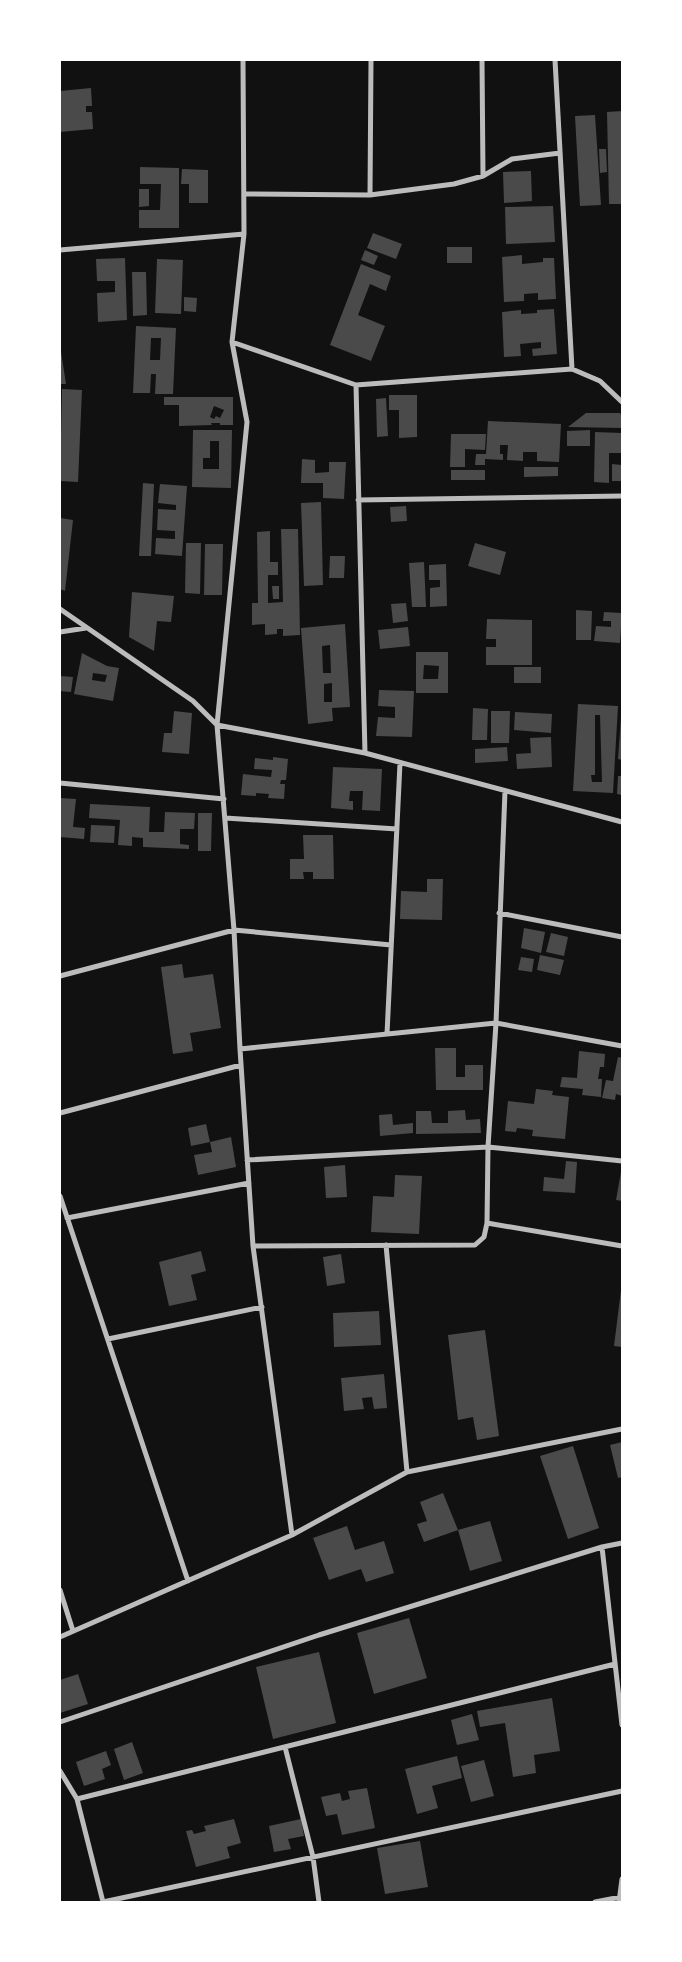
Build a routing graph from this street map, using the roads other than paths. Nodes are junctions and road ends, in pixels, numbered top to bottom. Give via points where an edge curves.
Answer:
1 (243, 60) edge
2 (371, 60) edge
3 (482, 60) edge
4 (556, 60) edge
5 (560, 154) junction
6 (484, 176) junction
7 (244, 194) junction
8 (370, 195) junction
9 (244, 234) junction
10 (60, 250) edge
11 (232, 342) junction
12 (572, 370) junction
13 (356, 385) junction
14 (622, 402) edge
15 (622, 496) edge
16 (358, 500) junction
17 (60, 609) edge
18 (87, 628) junction
19 (60, 632) edge
20 (217, 725) junction
21 (365, 753) junction
22 (400, 763) junction
23 (60, 783) edge
24 (504, 791) junction
25 (224, 799) junction
26 (225, 818) junction
27 (622, 822) edge
28 (397, 829) junction
29 (499, 913) junction
30 (234, 930) junction
31 (622, 937) edge
32 (391, 945) junction
33 (60, 976) edge
34 (496, 1023) junction
35 (387, 1034) junction
36 (622, 1046) edge
37 (240, 1049) junction
38 (241, 1065) junction
39 (60, 1113) edge
40 (488, 1147) junction
41 (247, 1160) junction
42 (622, 1161) edge
43 (249, 1183) junction
44 (60, 1196) edge
45 (67, 1218) junction
46 (487, 1223) junction
47 (386, 1245) junction
48 (253, 1246) junction
49 (622, 1246) edge
50 (262, 1308) junction
51 (108, 1339) junction
52 (622, 1429) edge
53 (406, 1472) junction
54 (292, 1535) junction
55 (622, 1543) edge
56 (602, 1547) junction
57 (188, 1581) junction
58 (60, 1590) edge
59 (73, 1631) junction
60 (60, 1636) edge
61 (615, 1664) junction
62 (60, 1722) edge
63 (622, 1725) edge
64 (285, 1747) junction
65 (60, 1771) edge
66 (622, 1791) edge
67 (78, 1799) junction
68 (313, 1857) junction
69 (622, 1879) edge
70 (620, 1899) edge
71 (103, 1902) edge
72 (319, 1902) edge
73 (595, 1902) edge

1 - 7 street
2 - 8 street
3 - 6 street
4 - 5 street
5 - 6 street via 512,159
5 - 12 street
6 - 8 street via 454,184
7 - 8 street
7 - 9 street
9 - 10 street
9 - 11 street
11 - 13 street
11 - 20 street via 247,422
12 - 13 street
12 - 14 street via 600,381
13 - 16 street
15 - 16 street
16 - 21 street
17 - 18 street
18 - 19 street
18 - 20 street via 193,701
20 - 21 street
20 - 25 street
21 - 22 street
22 - 24 street
22 - 28 street
23 - 25 street
24 - 27 street
24 - 29 street
25 - 26 street
26 - 28 street
26 - 30 street
28 - 32 street
29 - 31 street
29 - 34 street
30 - 32 street
30 - 33 street
30 - 37 street
32 - 35 street
34 - 35 street
34 - 36 street
34 - 40 street
35 - 37 street
37 - 38 street
38 - 39 street
38 - 41 street
40 - 41 street
40 - 42 street
40 - 46 street
41 - 43 street
43 - 45 street
43 - 48 street
44 - 45 street
45 - 51 street
46 - 47 street via 484,1237 475,1245
46 - 49 street
47 - 48 street
47 - 53 street
48 - 50 street
50 - 51 street
50 - 54 street
51 - 57 street
52 - 53 street
53 - 54 street
54 - 57 street
55 - 56 street
56 - 61 street
56 - 62 street via 319,1635
57 - 59 street
58 - 59 street
59 - 60 street
61 - 63 street
61 - 64 street
64 - 67 street
64 - 68 street
65 - 67 street
66 - 68 street
67 - 71 street
68 - 71 street
68 - 72 street
69 - 70 street
70 - 73 street

